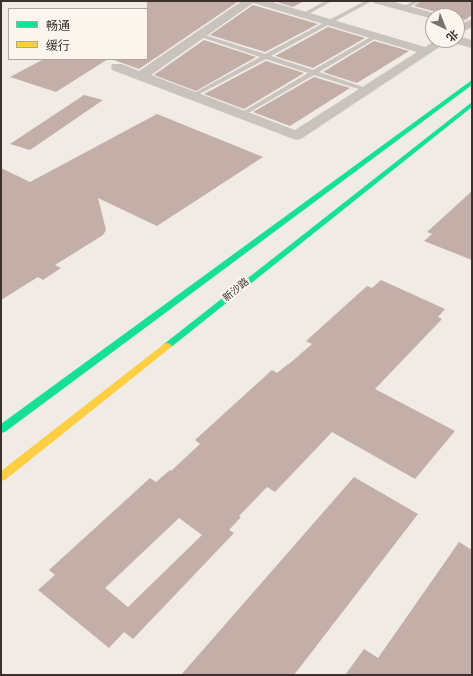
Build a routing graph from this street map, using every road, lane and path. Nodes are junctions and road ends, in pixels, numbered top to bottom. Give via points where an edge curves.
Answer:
1 (249, 1) edge
2 (257, 1) edge
3 (329, 1) edge
4 (369, 1) edge
5 (378, 1) edge
6 (417, 1) edge
7 (404, 8) junction
8 (303, 14) junction
9 (425, 14) edge
10 (329, 22) junction
11 (200, 35) junction
12 (376, 36) junction
13 (431, 48) edge
14 (426, 51) junction
15 (265, 57) junction
16 (117, 67) dead end
17 (313, 73) junction
18 (141, 76) junction
19 (472, 82) edge
20 (367, 90) junction
21 (192, 96) junction
22 (472, 104) edge
23 (240, 114) junction
24 (1, 429) edge
25 (1, 477) edge

1 - 11 street
2 - 8 street
3 - 8 lane
4 - 10 lane
5 - 7 street
6 - 7 lane
7 - 9 street
8 - 10 street
10 - 12 street
10 - 15 lane
11 - 15 lane
11 - 18 street
12 - 14 street
12 - 17 lane
13 - 14 street
14 - 20 street
15 - 17 lane
15 - 21 lane
16 - 18 street
17 - 20 lane
17 - 23 lane
18 - 21 street
19 - 24 main road
20 - 23 street via 296,136
21 - 23 street
22 - 25 main road, 新沙路

